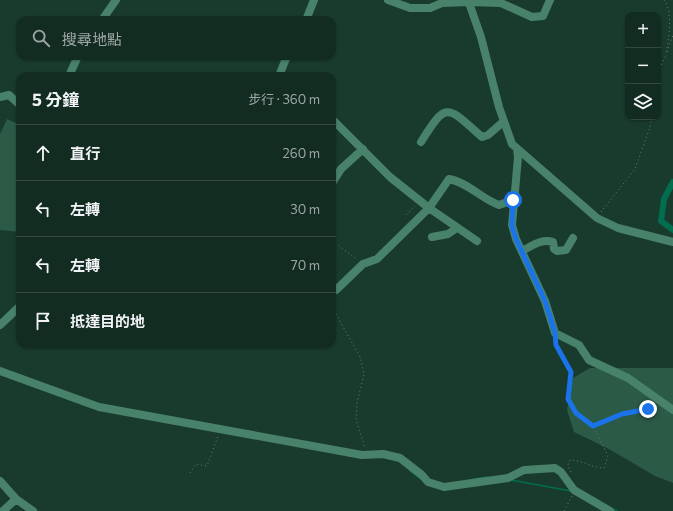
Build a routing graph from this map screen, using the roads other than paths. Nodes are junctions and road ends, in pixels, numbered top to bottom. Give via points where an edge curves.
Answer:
1 (116, 0) edge
2 (314, 0) edge
3 (388, 0) edge
4 (550, 0) edge
5 (468, 1) edge
6 (105, 16) edge
7 (308, 16) edge
8 (76, 60) edge
9 (285, 60) edge
10 (71, 72) edge
11 (281, 72) edge
12 (0, 97) edge
13 (16, 101) edge
14 (504, 122) junction
15 (336, 123) edge
16 (421, 142) dead end
17 (363, 149) junction
18 (517, 149) junction
19 (336, 177) edge
20 (513, 200) junction
21 (429, 208) junction
22 (457, 228) junction
23 (432, 237) dead end
24 (573, 238) dead end
25 (477, 241) dead end
26 (673, 242) edge
27 (522, 251) junction
28 (336, 290) edge
29 (16, 310) edge
30 (0, 325) edge
31 (0, 371) edge
32 (673, 410) edge
33 (0, 481) edge
34 (16, 499) junction
35 (2, 511) edge
36 (33, 511) edge
37 (610, 511) edge

1 - 6 street
2 - 7 street
3 - 5 street via 410,8 430,8 442,3
4 - 5 street via 543,16 532,17 501,3
5 - 14 street via 481,37
8 - 10 street
9 - 11 street
12 - 13 street via 9,95
14 - 16 street via 482,137 458,115 442,112 436,117
14 - 18 street via 508,138
15 - 17 street
17 - 19 street
17 - 21 street via 390,177
18 - 20 street via 517,177
18 - 26 street via 597,218 618,228
20 - 21 street via 499,205 487,201 458,180 449,179
20 - 27 street via 512,226
21 - 22 street
21 - 28 street via 377,259 363,264
22 - 23 street via 444,235
22 - 25 street
24 - 27 street via 566,250 557,251 553,242 547,240
27 - 32 street via 545,301 555,333 579,344 589,360 628,378
29 - 30 street
31 - 37 street via 99,407 365,455 383,454 400,458 422,474 428,482 444,487 508,478 524,470 555,468 573,487
33 - 34 street
34 - 35 street
34 - 36 street

